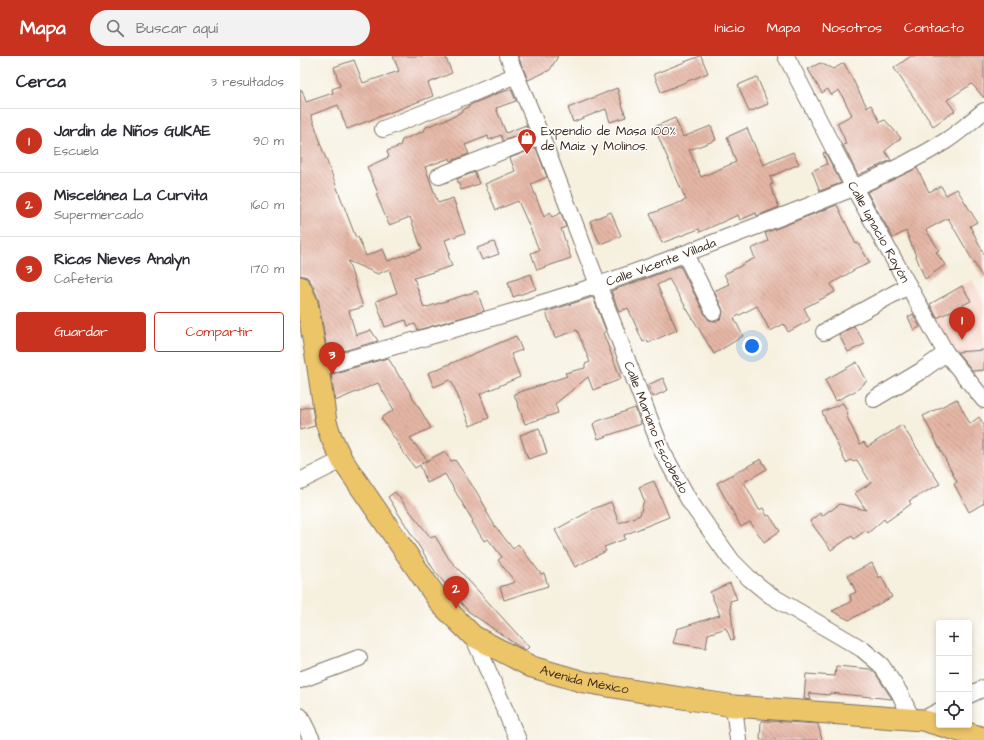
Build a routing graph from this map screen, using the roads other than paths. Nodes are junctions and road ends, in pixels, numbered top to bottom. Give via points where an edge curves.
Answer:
1 (508, 56) edge
2 (786, 56) edge
3 (516, 75) junction
4 (984, 111) edge
5 (383, 129) dead end
6 (541, 136) junction
7 (439, 176) dead end
8 (854, 188) junction
9 (685, 254) junction
10 (598, 285) junction
11 (908, 286) junction
12 (300, 287) edge
13 (714, 312) dead end
14 (824, 332) dead end
15 (946, 353) junction
16 (318, 368) junction
17 (874, 399) dead end
18 (984, 400) edge
19 (342, 460) junction
20 (300, 481) edge
21 (473, 636) junction
22 (359, 658) dead end
23 (300, 680) edge
24 (984, 688) edge
25 (972, 694) edge
26 (734, 706) junction
27 (300, 716) edge
28 (924, 717) edge
29 (984, 738) edge
30 (312, 740) edge
31 (518, 740) edge
32 (738, 740) edge

1 - 3 street, Calle Mariano Escobedo
2 - 8 street, Calle Ignacio Rayón
3 - 5 street
3 - 6 street, Calle Mariano Escobedo
4 - 8 street, Calle Vicente Villada via 946,141 903,166
6 - 7 street
6 - 10 street, Calle Mariano Escobedo
8 - 9 street, Calle Vicente Villada
8 - 11 street, Calle Ignacio Rayón
9 - 10 street, Calle Vicente Villada
9 - 13 street
10 - 16 street, Calle Vicente Villada
10 - 28 street, Calle Mariano Escobedo via 662,451 690,502 732,561 770,595 862,649 881,665 899,692
11 - 14 street
11 - 15 street, Calle Ignacio Rayón
12 - 16 main road, Avenida México via 310,320
15 - 17 street
15 - 18 street, Calle Ignacio Rayón
16 - 19 main road, Avenida México via 326,422
19 - 20 street
19 - 21 main road, Avenida México via 441,604
21 - 26 main road, Avenida México via 532,666 584,682
21 - 31 street
22 - 23 street
24 - 25 street
26 - 28 main road, Avenida México
26 - 32 street
27 - 30 street
28 - 29 main road, Avenida México

